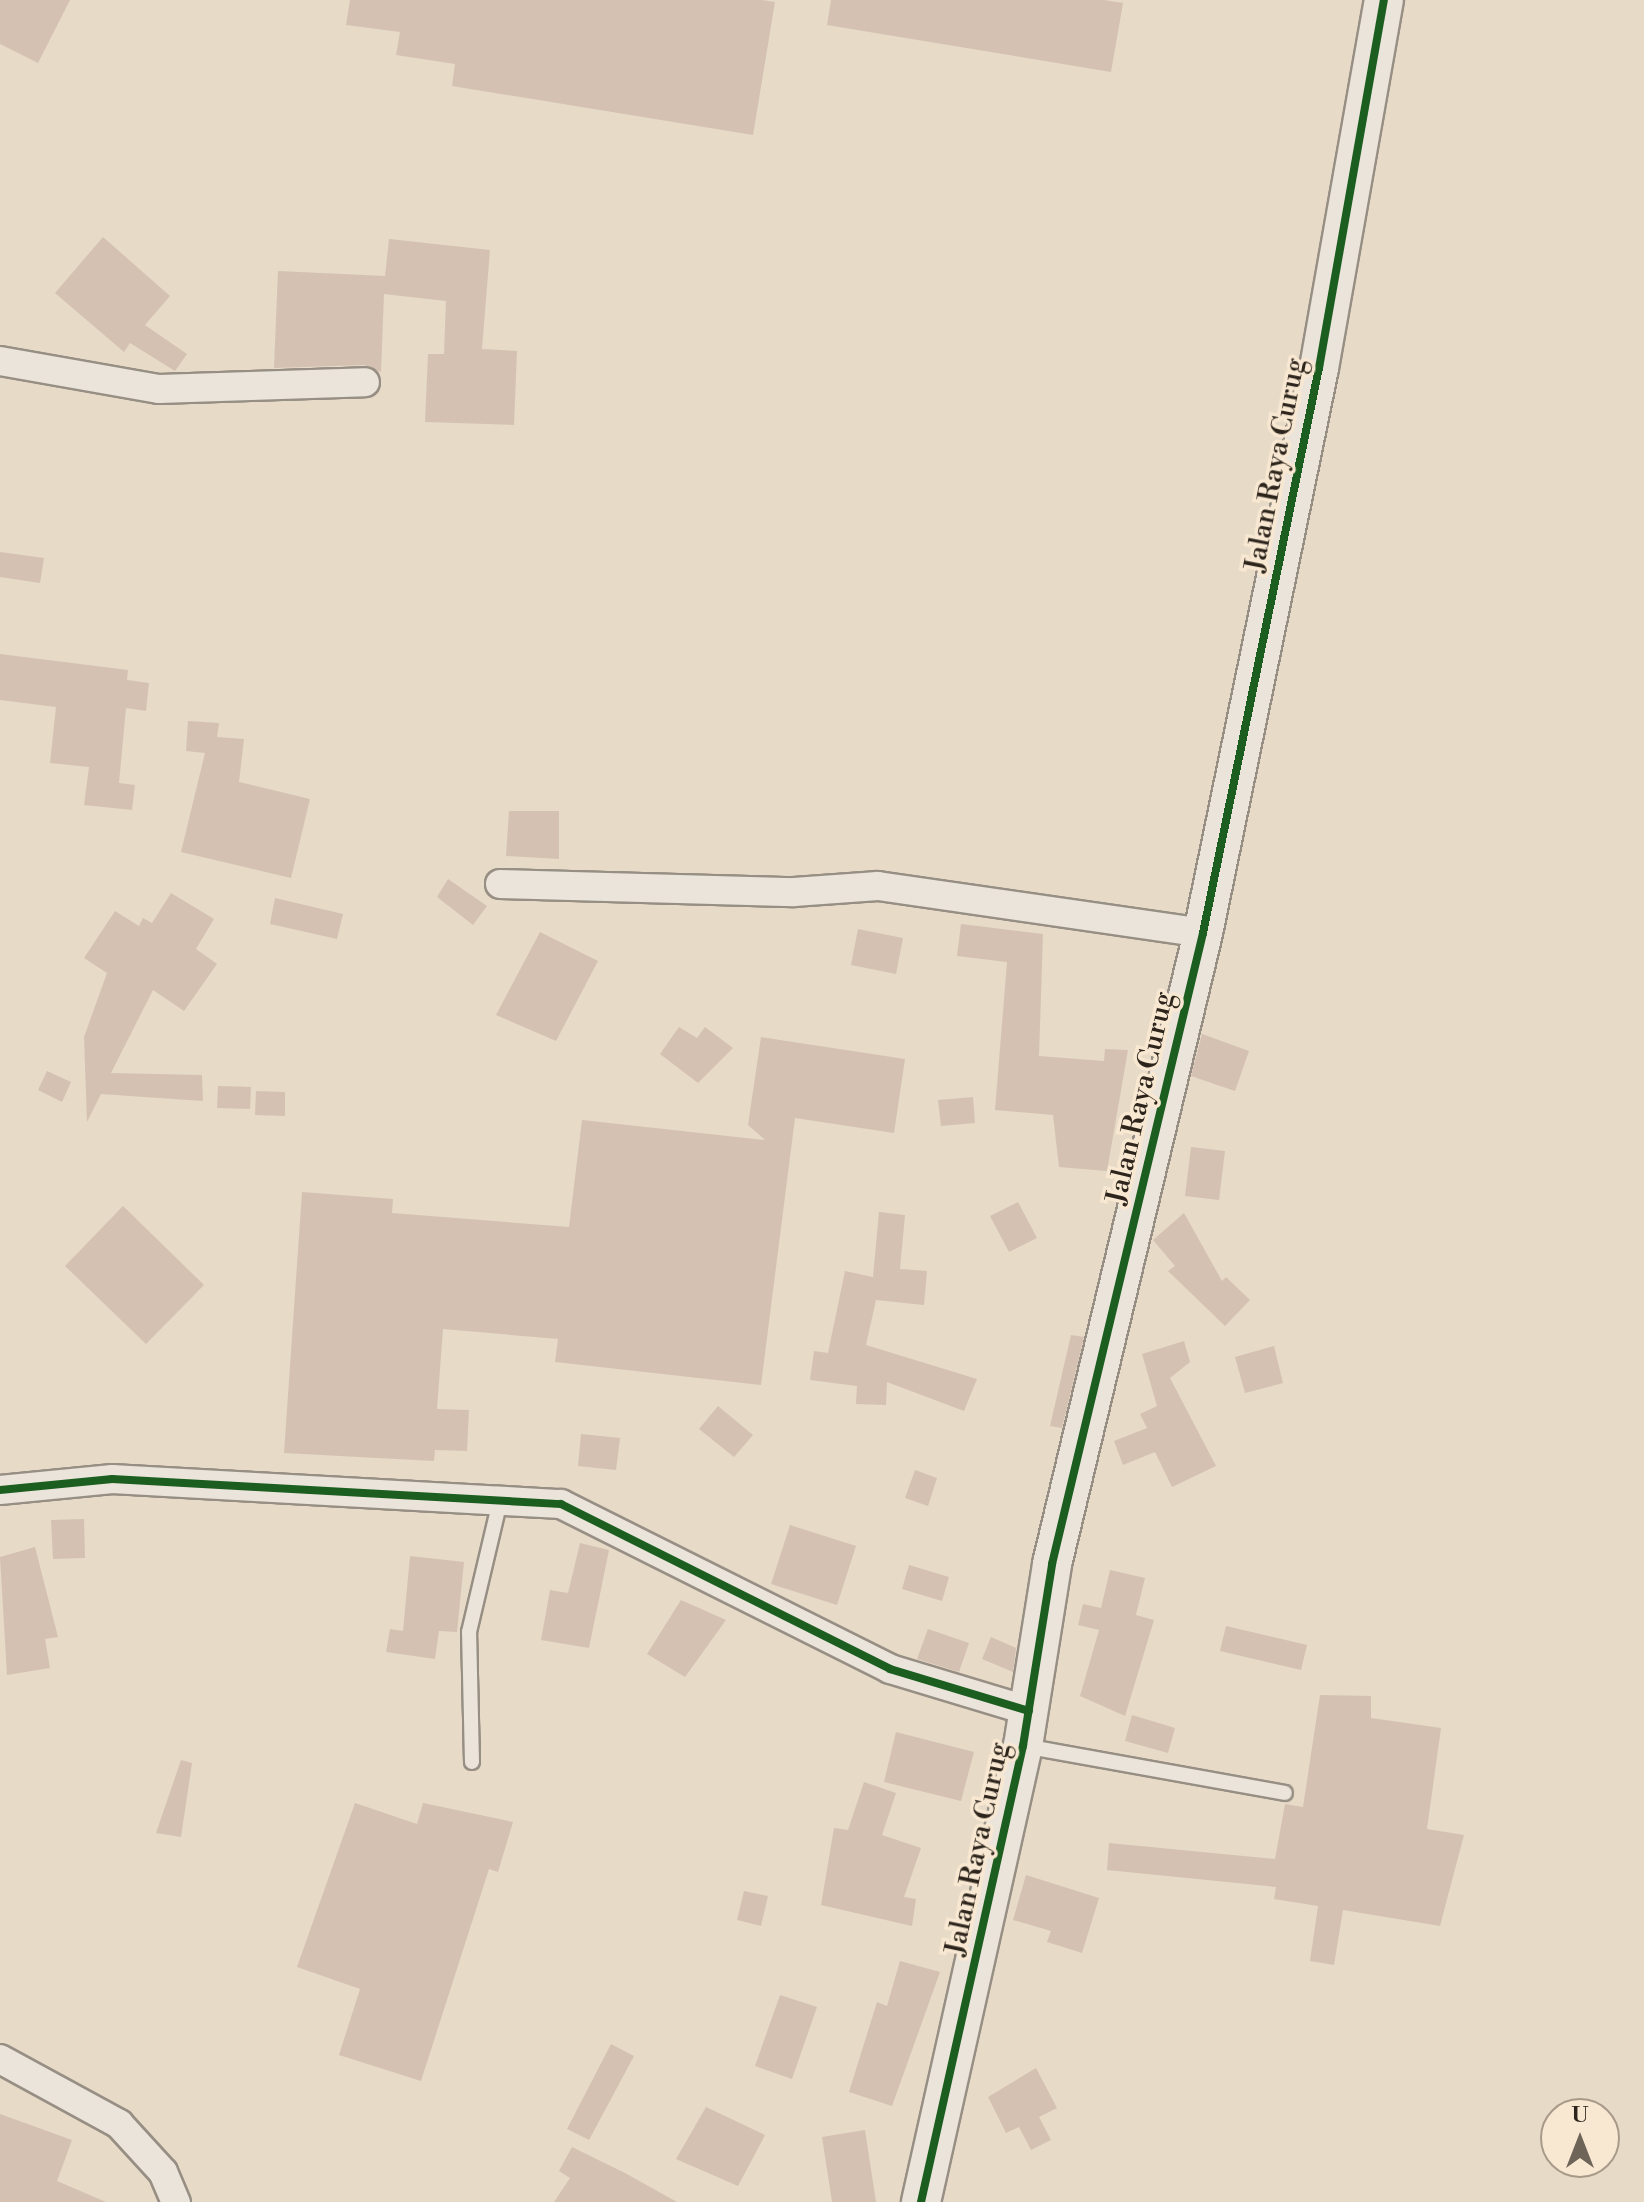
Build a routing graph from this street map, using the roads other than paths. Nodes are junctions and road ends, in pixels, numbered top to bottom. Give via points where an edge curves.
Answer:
1 (1384, 0) edge
2 (0, 361) edge
3 (365, 382) dead end
4 (500, 884) dead end
5 (1203, 933) junction
6 (0, 1490) edge
7 (499, 1505) junction
8 (1026, 1728) junction
9 (472, 1762) dead end
10 (1285, 1793) dead end
11 (0, 2059) edge
12 (176, 2202) edge
13 (921, 2202) edge

1 - 5 street, Jalan Raya Curug via 1319,368
2 - 3 street via 159,389
4 - 5 street via 794,892 878,886
5 - 8 street, Jalan Raya Curug via 1052,1564
6 - 7 street via 112,1479
7 - 8 street via 561,1504 890,1669
7 - 9 lane via 469,1632
8 - 10 lane
8 - 13 street, Jalan Raya Curug
11 - 12 street via 119,2124 163,2172

